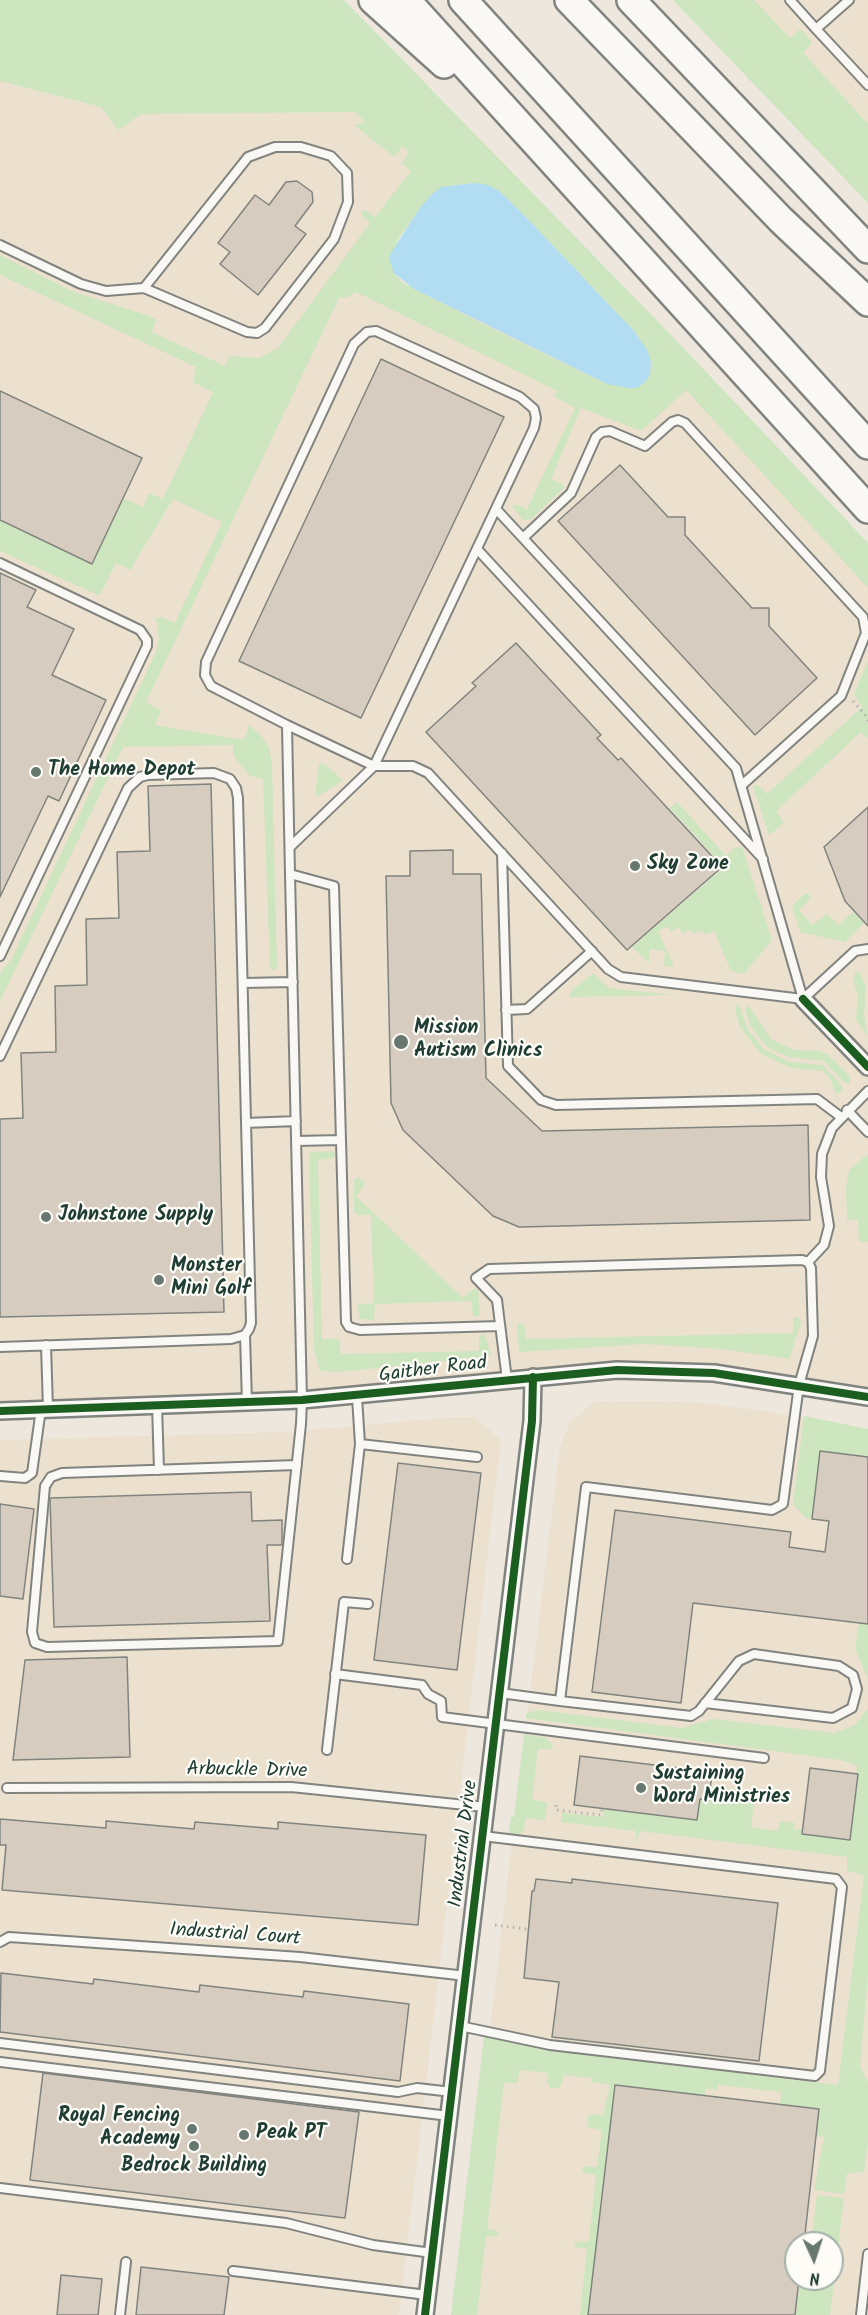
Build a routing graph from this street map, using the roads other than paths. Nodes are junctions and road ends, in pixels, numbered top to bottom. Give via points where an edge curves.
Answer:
1 (373, 0) edge
2 (406, 0) edge
3 (463, 0) edge
4 (569, 0) edge
5 (631, 0) edge
6 (790, 0) edge
7 (849, 0) edge
8 (816, 29) junction
9 (868, 85) edge
10 (563, 171) junction
11 (781, 220) junction
12 (0, 244) edge
13 (868, 249) edge
14 (144, 288) junction
15 (868, 303) edge
16 (868, 319) edge
17 (868, 445) edge
18 (496, 509) junction
19 (868, 509) edge
20 (523, 538) junction
21 (477, 549) junction
22 (0, 563) edge
23 (287, 724) junction
24 (374, 766) junction
25 (742, 784) junction
26 (290, 847) junction
27 (502, 853) junction
28 (764, 860) junction
29 (290, 874) junction
30 (868, 949) edge
31 (592, 951) junction
32 (0, 956) edge
33 (293, 982) junction
34 (243, 984) junction
35 (803, 999) junction
36 (506, 1010) junction
37 (0, 1056) edge
38 (868, 1067) edge
39 (868, 1091) edge
40 (844, 1113) junction
41 (296, 1121) junction
42 (246, 1123) junction
43 (868, 1132) edge
44 (340, 1140) junction
45 (296, 1142) junction
46 (808, 1262) junction
47 (500, 1326) junction
48 (245, 1335) junction
49 (46, 1345) junction
50 (0, 1347) edge
51 (533, 1377) junction
52 (507, 1380) junction
53 (799, 1385) junction
54 (357, 1397) junction
55 (868, 1397) edge
56 (302, 1401) junction
57 (248, 1403) junction
58 (157, 1405) junction
59 (44, 1409) junction
60 (0, 1410) edge
61 (360, 1444) junction
62 (477, 1456) dead end
63 (297, 1465) junction
64 (159, 1470) junction
65 (0, 1476) edge
66 (347, 1559) dead end
67 (368, 1604) dead end
68 (335, 1674) junction
69 (500, 1693) junction
70 (560, 1701) junction
71 (705, 1703) junction
72 (496, 1724) junction
73 (327, 1750) dead end
74 (764, 1758) dead end
75 (7, 1788) dead end
76 (485, 1807) junction
77 (483, 1836) junction
78 (1, 1941) edge
79 (466, 1976) junction
80 (460, 2026) junction
81 (0, 2043) edge
82 (0, 2062) edge
83 (452, 2092) junction
84 (449, 2116) junction
85 (0, 2188) edge
86 (432, 2253) junction
87 (868, 2254) edge
88 (126, 2262) dead end
89 (233, 2271) dead end
90 (427, 2295) junction
91 (120, 2315) edge
92 (425, 2315) edge
93 (861, 2315) edge

1 - 10 highway
2 - 10 highway
3 - 17 highway
4 - 11 highway
5 - 13 highway
6 - 8 lane
7 - 8 lane
8 - 9 lane
10 - 19 highway
11 - 15 highway
11 - 16 highway
12 - 14 lane via 97,290
14 - 14 lane via 247,332 261,331 334,239 348,202 347,173 331,156 301,147 275,147 248,157
18 - 20 lane
18 - 21 lane
18 - 23 lane via 534,428 534,409 520,397 387,334 367,332 360,336 206,662 205,675 211,686
20 - 25 lane via 734,764
20 - 25 lane via 571,493 602,432 610,431 645,446 672,422 682,421 863,617 866,633 844,691
21 - 24 lane
21 - 28 lane
22 - 32 lane via 140,630 147,640
23 - 24 lane
23 - 26 lane
24 - 26 lane
24 - 27 lane via 413,766 425,771
25 - 28 lane
26 - 29 lane
27 - 31 lane
27 - 36 lane
28 - 35 lane
29 - 33 lane
29 - 44 lane via 334,886
30 - 35 lane via 855,951
31 - 35 lane via 612,972 626,978
31 - 36 lane via 527,1009
33 - 34 lane
33 - 41 lane
34 - 37 lane via 236,788 230,779 214,773 143,776 124,794
34 - 42 lane
35 - 38 street
36 - 40 lane via 508,1068 548,1104 817,1099
39 - 40 lane
40 - 43 lane
40 - 46 lane via 832,1128 822,1154 821,1177 830,1216 827,1236 819,1253
41 - 42 lane
41 - 45 lane
42 - 48 lane via 251,1323
44 - 45 lane
44 - 47 lane via 345,1316 349,1327 360,1330
45 - 56 lane
46 - 47 lane via 491,1268 476,1278 497,1300
46 - 53 lane via 813,1336
47 - 52 lane
48 - 49 lane via 231,1339
48 - 57 lane
49 - 50 lane
49 - 59 lane
51 - 52 street, Gaither Road
51 - 53 street, Gaither Road via 665,1370
51 - 69 street, Industrial Drive via 532,1421
52 - 54 street, Gaither Road
53 - 55 street, Gaither Road
53 - 70 lane via 781,1507 772,1510 586,1487
54 - 56 street, Gaither Road
54 - 61 lane
56 - 57 street, Gaither Road
56 - 63 lane
57 - 58 street, Gaither Road
58 - 59 street, Gaither Road
58 - 64 lane
59 - 60 street, Gaither Road
59 - 65 lane via 32,1473 20,1479
61 - 62 lane
61 - 66 lane
63 - 64 lane
63 - 64 lane via 278,1641 47,1647 35,1643 32,1632 47,1481 62,1473
67 - 68 lane via 344,1602
68 - 72 lane via 422,1685 428,1694 441,1701 442,1717
68 - 73 lane
69 - 70 lane
69 - 72 street, Industrial Drive
70 - 71 lane via 681,1717 695,1714
71 - 71 lane via 833,1718 852,1708 857,1689 853,1675 839,1666 750,1655 739,1661
72 - 74 lane
72 - 76 street, Industrial Drive
75 - 76 lane, Arbuckle Drive via 291,1787
76 - 77 street, Industrial Drive
77 - 79 street, Industrial Drive
77 - 80 lane via 839,1880 842,1887 819,2073 811,2077 550,2045
78 - 79 lane, Industrial Court via 9,1938 300,1957
79 - 80 street, Industrial Drive
80 - 83 street, Industrial Drive
81 - 83 lane via 398,2092 417,2088
82 - 84 lane
83 - 84 street, Industrial Drive
84 - 86 street, Industrial Drive
85 - 86 lane via 286,2223 373,2245
86 - 90 street, Industrial Drive
87 - 93 lane
88 - 91 lane
89 - 90 lane
90 - 92 street, Industrial Drive

